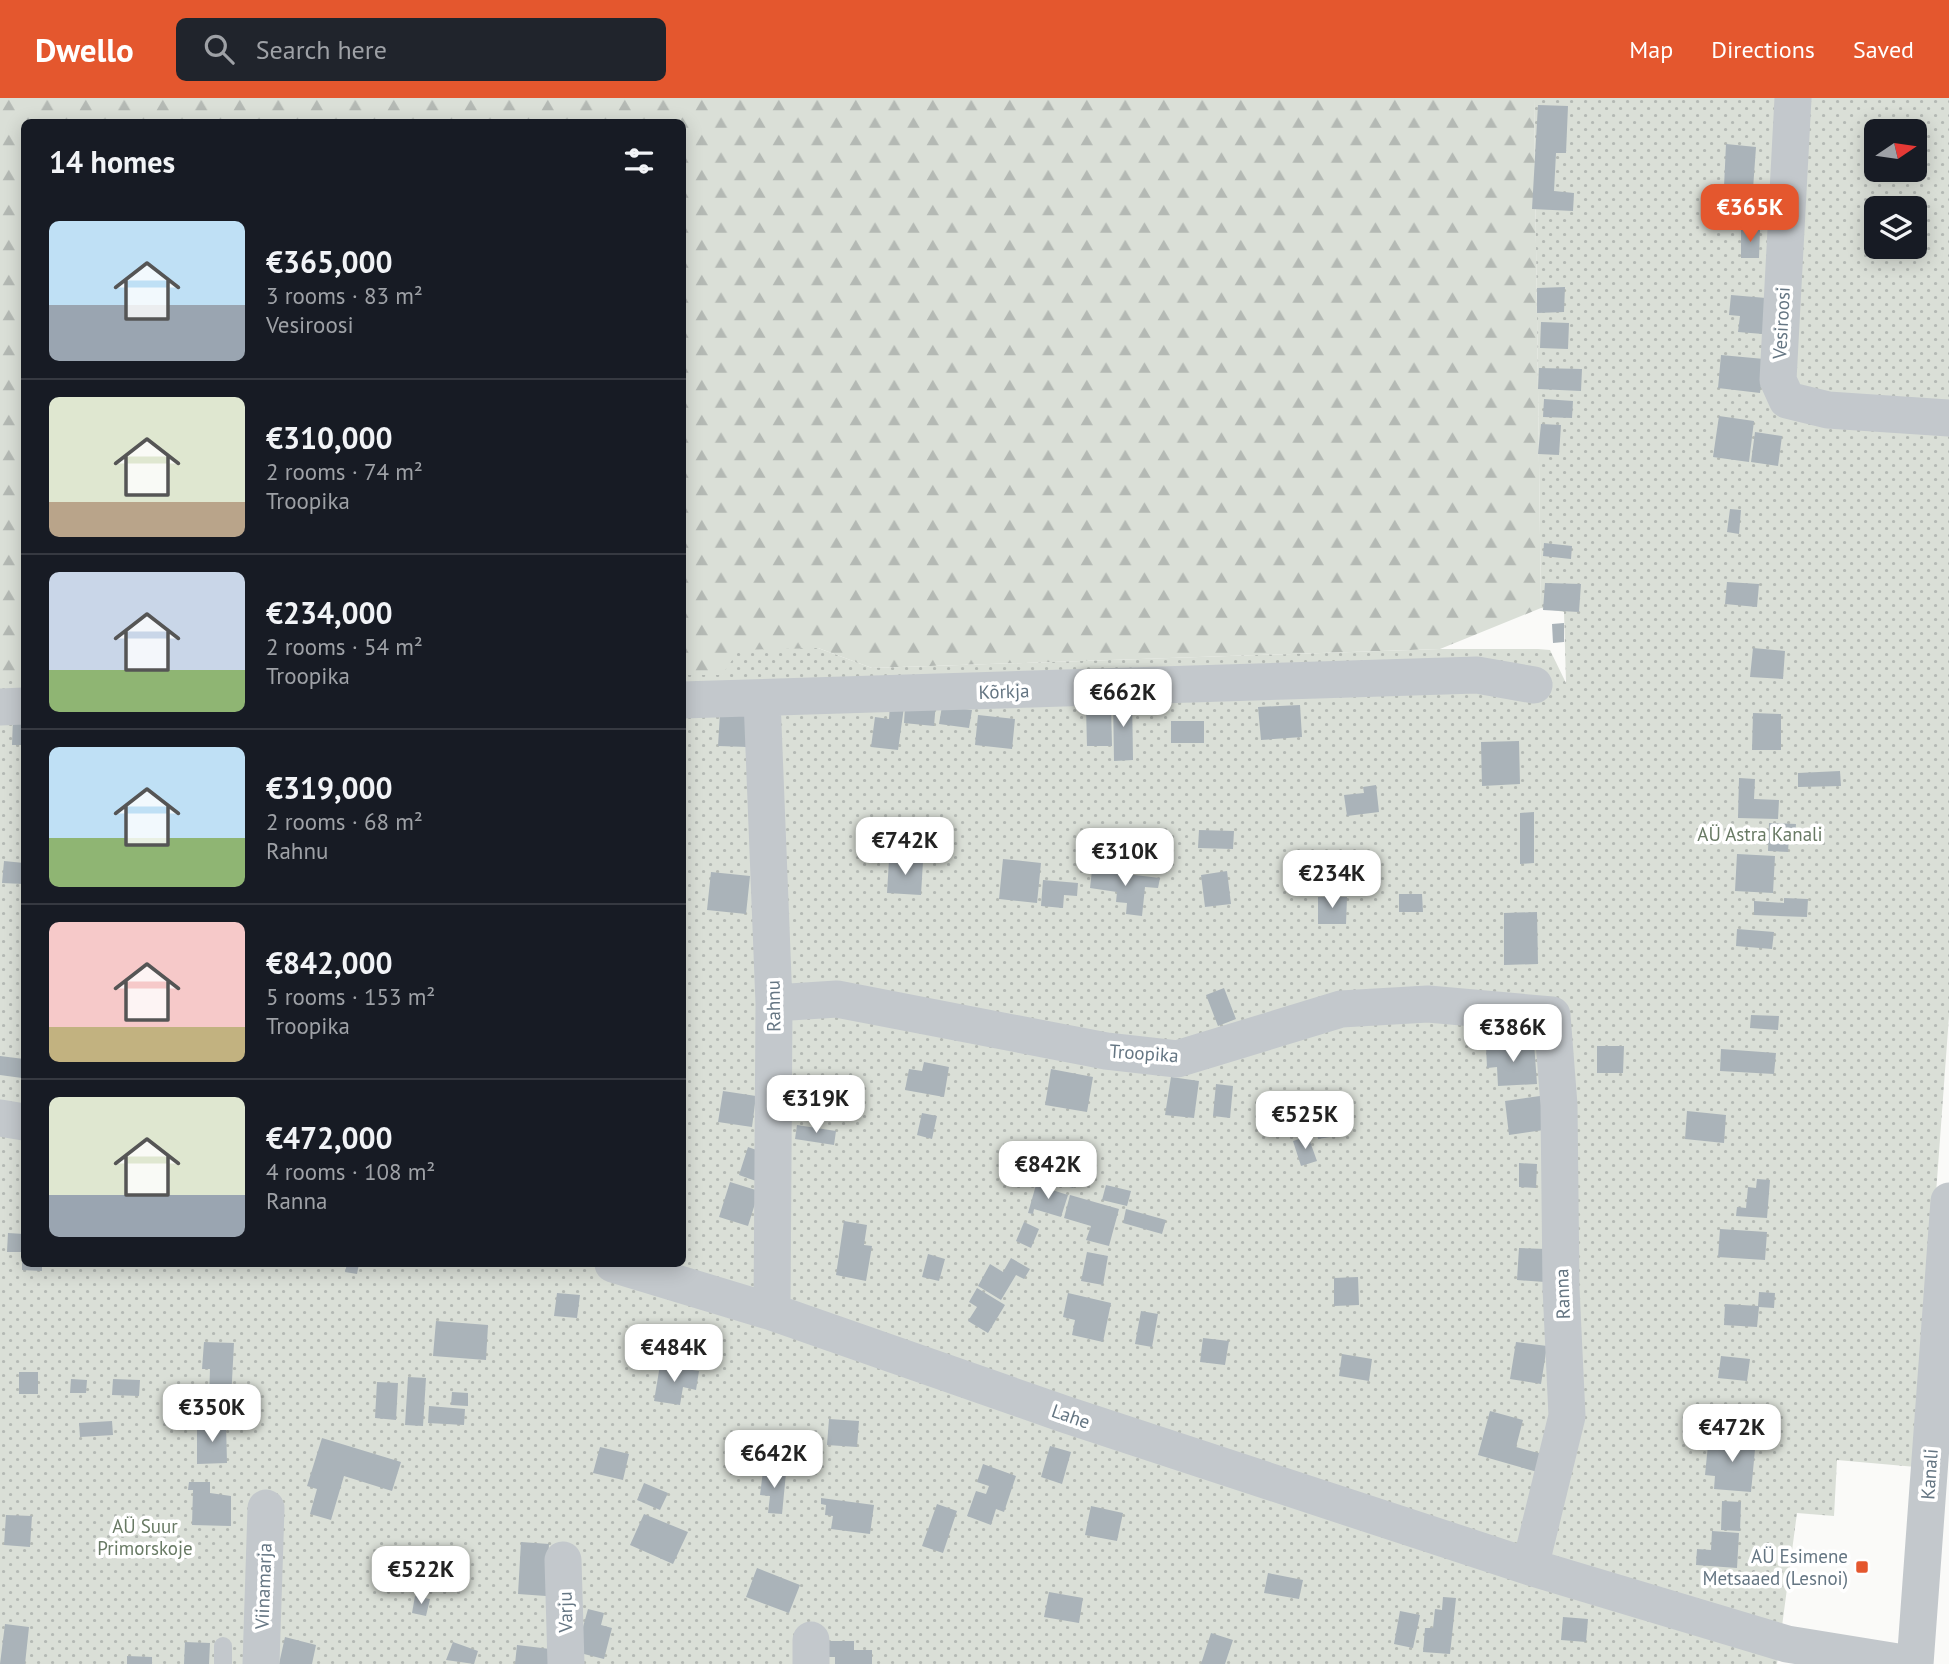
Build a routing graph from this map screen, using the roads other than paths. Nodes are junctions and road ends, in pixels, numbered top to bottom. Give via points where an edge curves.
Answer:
1 (1793, 98) edge
2 (1949, 418) edge
3 (1534, 685) dead end
4 (762, 699) junction
5 (686, 700) edge
6 (21, 706) edge
7 (0, 707) edge
8 (774, 1003) junction
9 (1552, 1016) joint
10 (0, 1118) edge
11 (21, 1122) edge
12 (1949, 1201) edge
13 (623, 1267) edge
14 (772, 1312) junction
15 (265, 1508) dead end
16 (563, 1560) dead end
17 (1530, 1567) junction
18 (261, 1664) edge
19 (566, 1664) edge
20 (1910, 1664) edge
21 (1915, 1664) edge

1 - 2 street, Vesiroosi via 1778,380 1787,400 1828,410
3 - 4 street, Kõrkja via 1477,675
4 - 5 street, Kõrkja
4 - 8 street, Rahnu
6 - 7 street
8 - 9 street, Troopika via 837,999 1106,1051 1177,1059 1341,1009 1428,1004
8 - 14 street, Rahnu
9 - 17 street, Ranna via 1559,1105 1567,1416
10 - 11 street
12 - 21 street, Kanali
13 - 14 street, Lahe
14 - 17 street, Lahe via 1077,1419
15 - 18 street, Viinamarja
16 - 19 street, Varju
17 - 20 street, Lahe via 1787,1644

